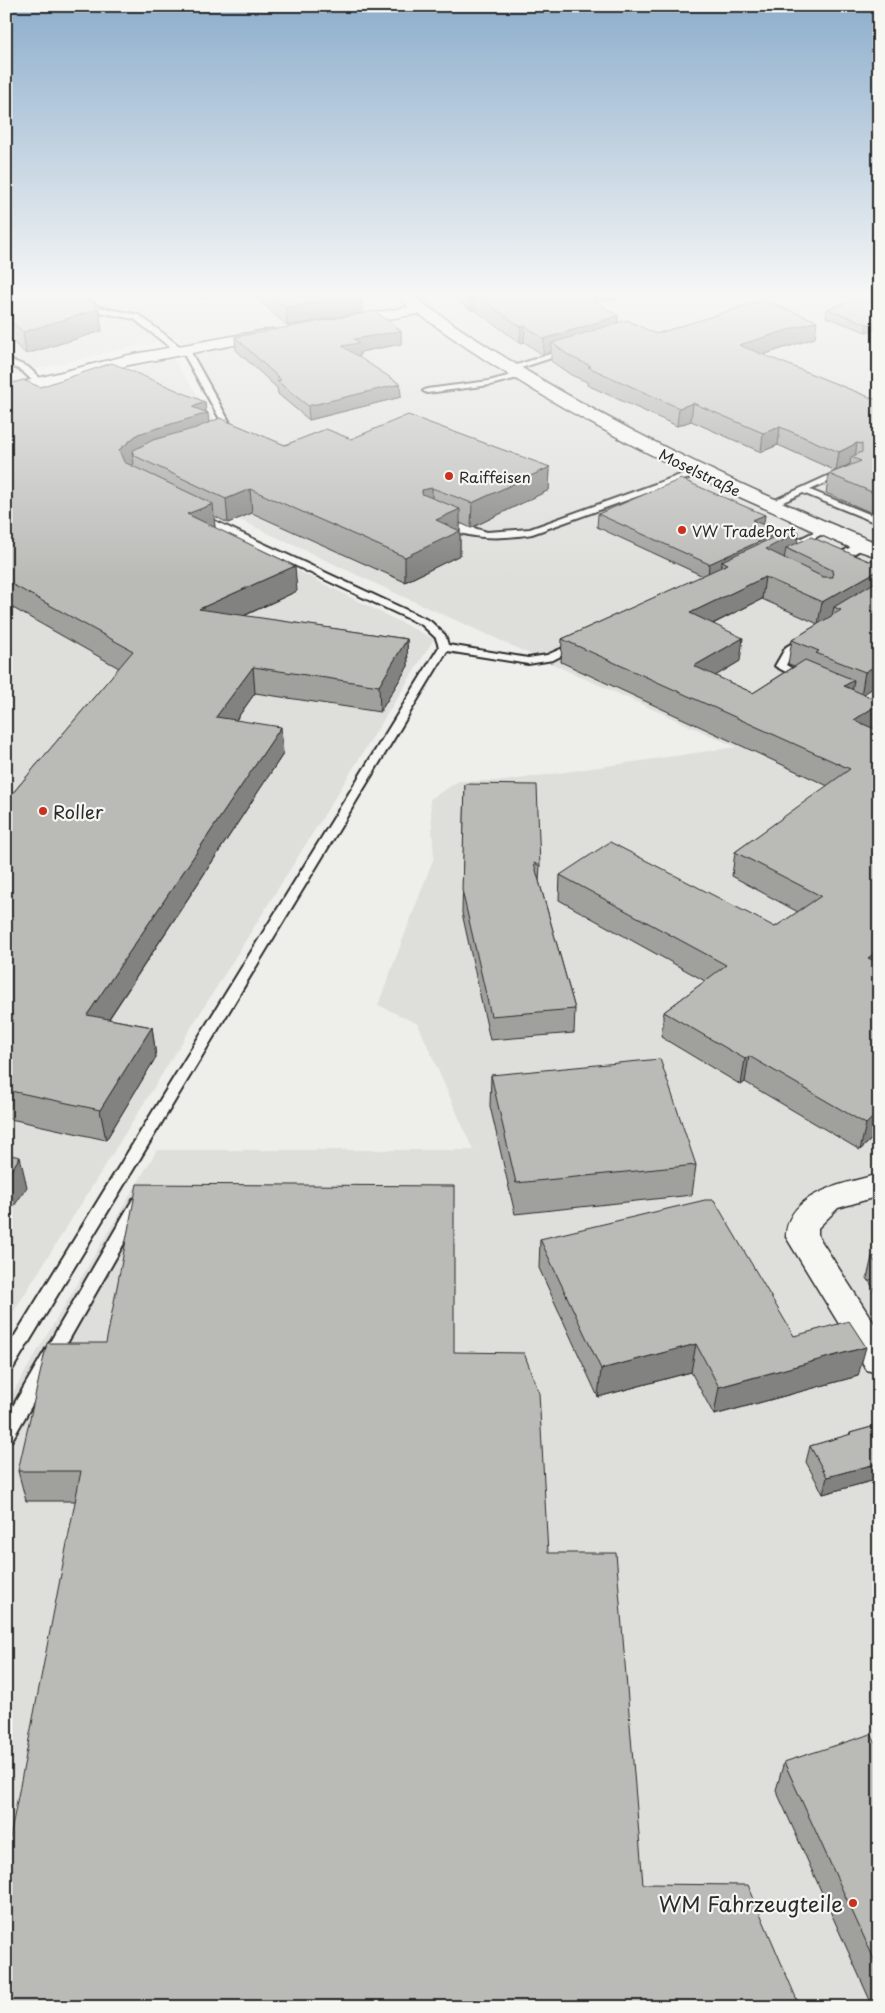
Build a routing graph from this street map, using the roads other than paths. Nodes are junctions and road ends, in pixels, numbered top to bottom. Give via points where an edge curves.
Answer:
1 (206, 390) edge
2 (434, 390) edge
3 (544, 390) edge
4 (427, 391) dead end
5 (209, 443) edge
6 (855, 467) edge
7 (697, 472) junction
8 (804, 490) junction
9 (769, 505) junction
10 (184, 509) edge
11 (436, 519) edge
12 (879, 521) edge
13 (826, 529) junction
14 (871, 547) edge
15 (820, 548) edge
16 (772, 554) edge
17 (818, 631) edge
18 (584, 641) edge
19 (444, 647) junction
20 (815, 683) edge
21 (879, 1185) edge
22 (144, 1195) edge
23 (879, 1360) edge
24 (6, 1365) edge
25 (6, 1435) edge

1 - 5 lane via 226,429 223,435
2 - 4 lane
3 - 7 street, Moselstraße
6 - 8 lane
7 - 9 street, Moselstraße
7 - 11 lane via 513,535 479,536
8 - 9 lane
8 - 12 lane
9 - 13 street, Moselstraße
10 - 19 lane via 426,623 441,637
13 - 14 street, Moselstraße
13 - 16 lane
14 - 15 lane via 839,557
17 - 20 lane via 791,647 782,656 780,666
18 - 19 lane via 540,660 528,661
19 - 24 lane
21 - 23 street via 827,1200 802,1224 802,1237
22 - 25 lane

